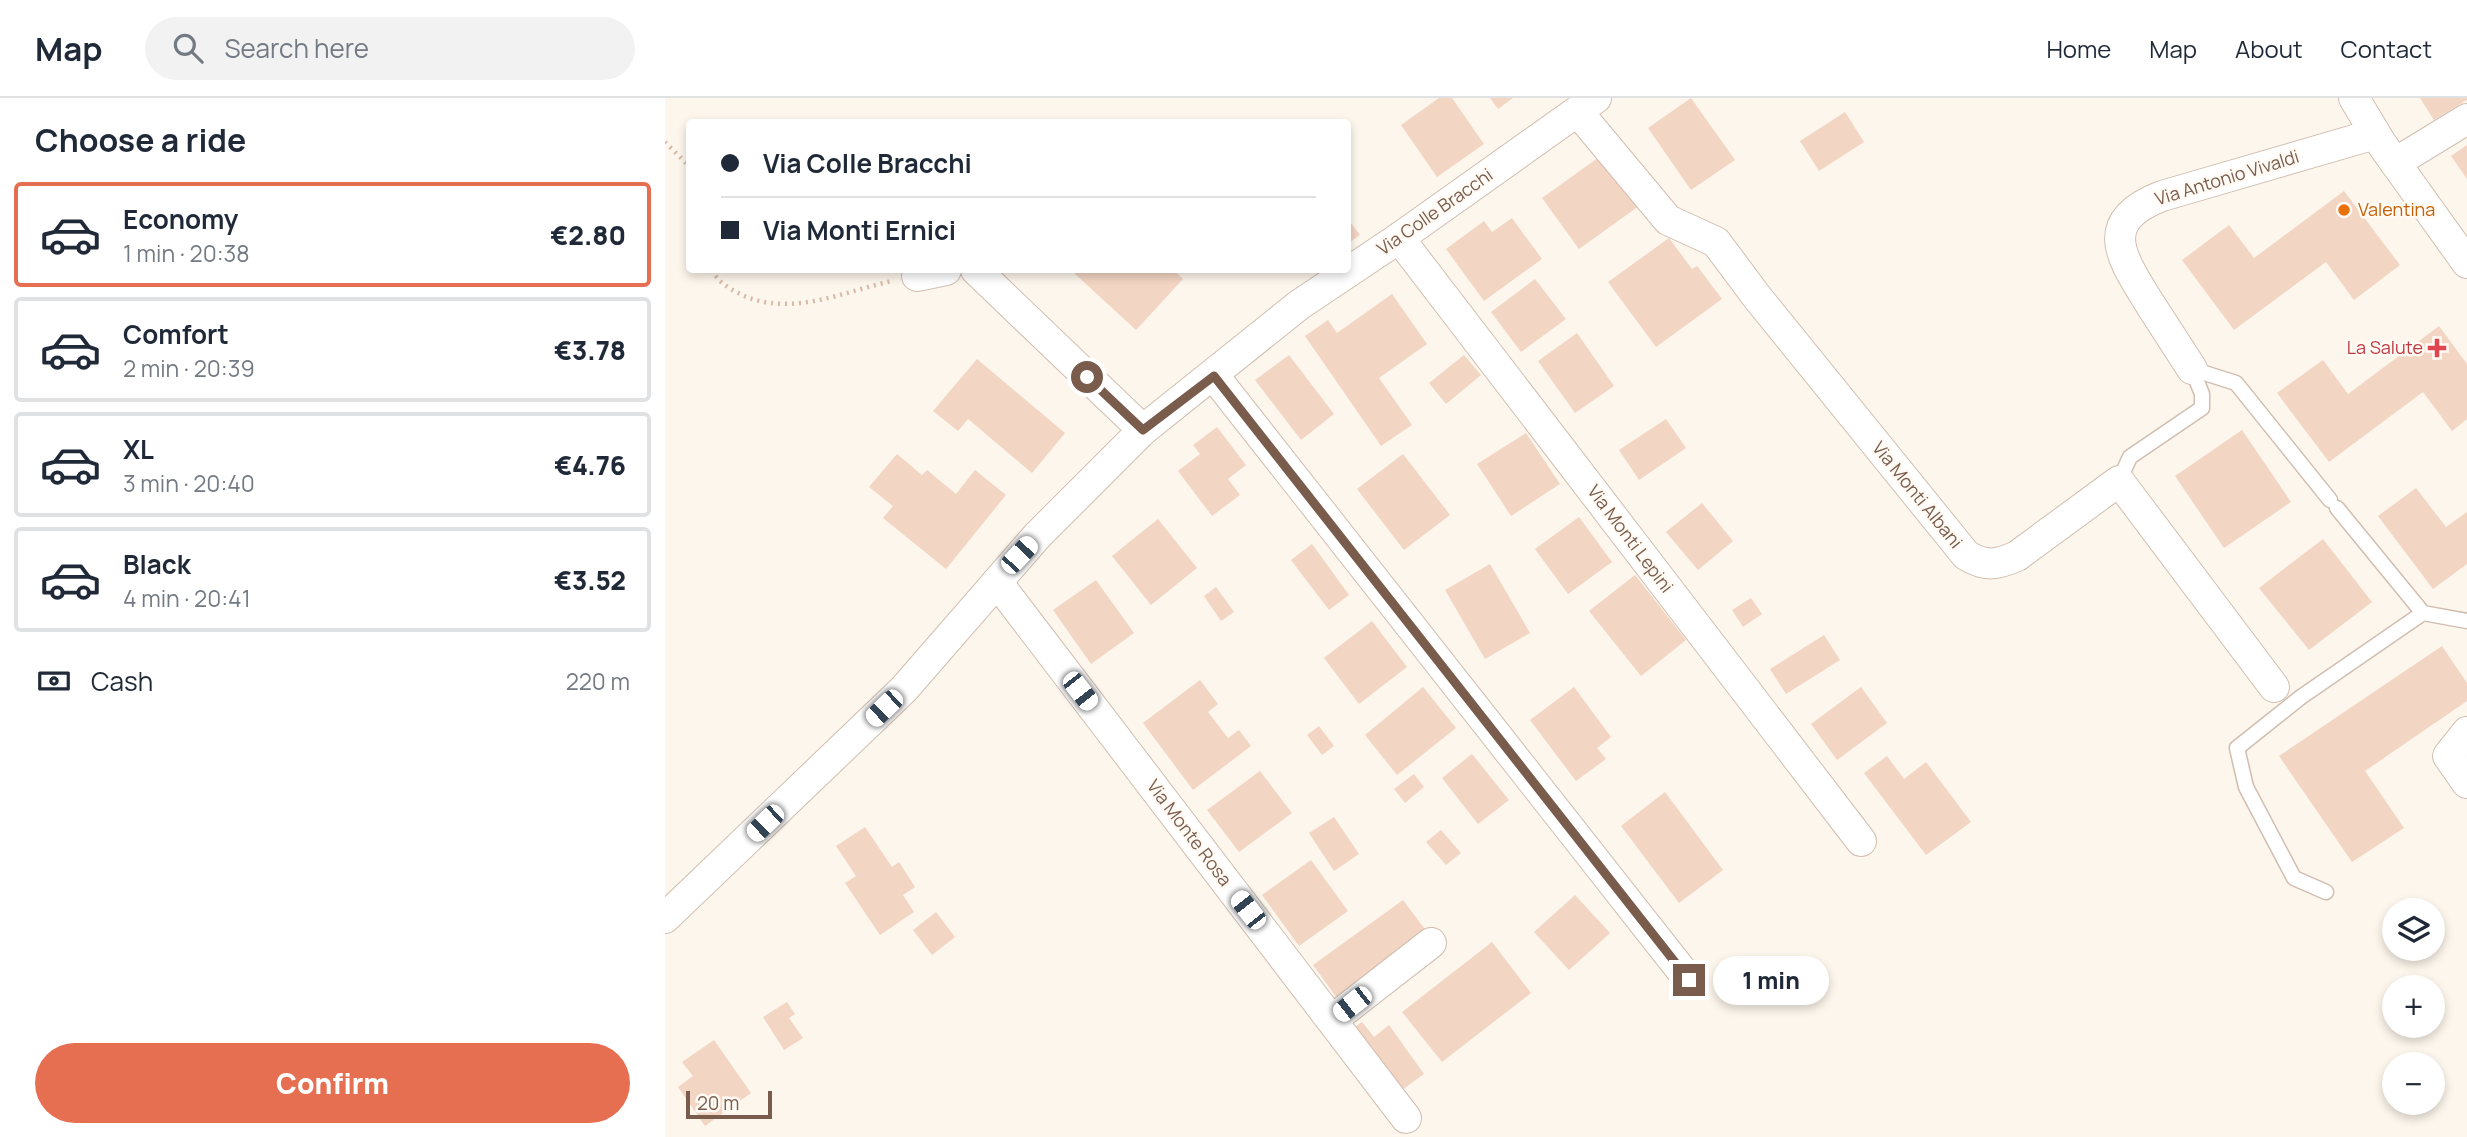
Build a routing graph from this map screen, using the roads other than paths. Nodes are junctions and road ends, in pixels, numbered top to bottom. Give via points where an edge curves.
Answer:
1 (2354, 98) edge
2 (1587, 105) edge
3 (2467, 120) edge
4 (2375, 134) junction
5 (2396, 163) junction
6 (1399, 238) junction
7 (2467, 263) edge
8 (1351, 270) edge
9 (979, 273) edge
10 (1347, 273) edge
11 (2192, 369) junction
12 (1214, 376) junction
13 (1143, 430) junction
14 (2119, 481) junction
15 (996, 582) junction
16 (2423, 612) junction
17 (2467, 621) edge
18 (2274, 687) dead end
19 (2467, 732) edge
20 (2467, 783) edge
21 (1861, 841) dead end
22 (2326, 892) dead end
23 (665, 918) edge
24 (1431, 943) dead end
25 (1689, 980) dead end
26 (1332, 1020) junction
27 (1406, 1118) dead end

1 - 4 street
2 - 6 street, Via Colle Bracchi
2 - 14 street, Via Monti Albani via 1668,220 1716,242 1966,555 1986,564 2017,556
3 - 5 street
4 - 5 street
4 - 11 street, Via Antonio Vivaldi via 2162,196 2132,213 2120,233 2122,256
5 - 7 street
6 - 8 street, Via Colle Bracchi
6 - 21 street, Via Monti Lepini
9 - 13 street
10 - 12 street, Via Colle Bracchi via 1299,305
11 - 14 lane via 2202,408 2130,457
11 - 16 lane via 2236,383
12 - 13 street, Via Colle Bracchi
12 - 25 street
13 - 15 street, Via Colle Bracchi
14 - 18 street
15 - 23 street, Via Colle Bracchi via 904,689
15 - 26 street, Via Monte Rosa
16 - 17 lane
16 - 22 lane via 2237,748 2246,787 2294,878
19 - 20 street via 2448,756
24 - 26 street
26 - 27 street, Via Monte Rosa

